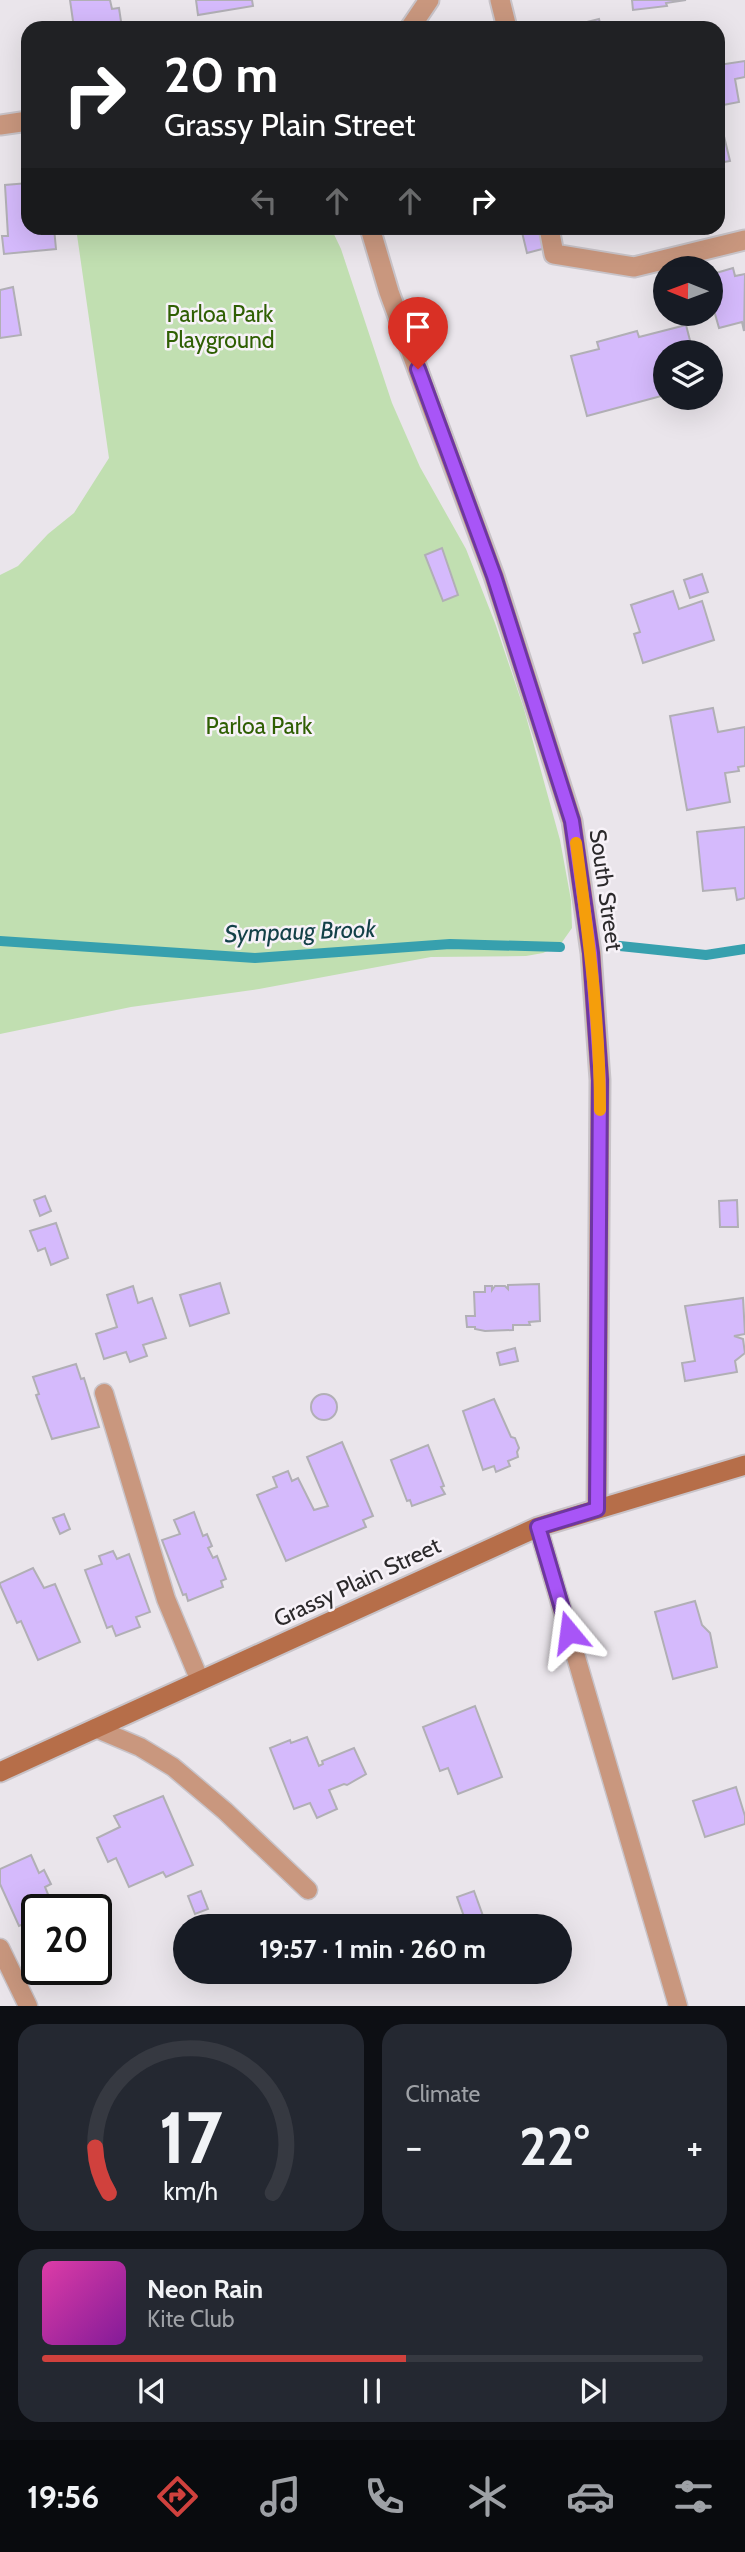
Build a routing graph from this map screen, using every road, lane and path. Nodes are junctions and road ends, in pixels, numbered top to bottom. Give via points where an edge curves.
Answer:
1 (429, 0) edge
2 (500, 0) edge
3 (415, 21) edge
4 (506, 21) edge
5 (21, 122) edge
6 (0, 125) edge
7 (372, 235) edge
8 (550, 235) edge
9 (745, 240) edge
10 (104, 1393) dead end
11 (745, 1465) edge
12 (597, 1509) junction
13 (538, 1527) junction
14 (200, 1681) junction
15 (95, 1728) junction
16 (0, 1772) edge
17 (308, 1891) dead end
18 (0, 1948) edge
19 (28, 2006) edge
20 (678, 2006) edge

1 - 3 street
2 - 4 street
5 - 6 street
7 - 12 street, South Street via 494,576 572,821 591,953 600,1080
8 - 9 street via 554,254 635,267
10 - 14 lane via 166,1599
11 - 12 main road, Grassy Plain Street
12 - 13 main road, Grassy Plain Street
13 - 14 main road, Grassy Plain Street
13 - 20 lane
14 - 15 main road, Grassy Plain Street
15 - 16 main road, Grassy Plain Street
15 - 17 lane via 173,1767
18 - 19 lane

